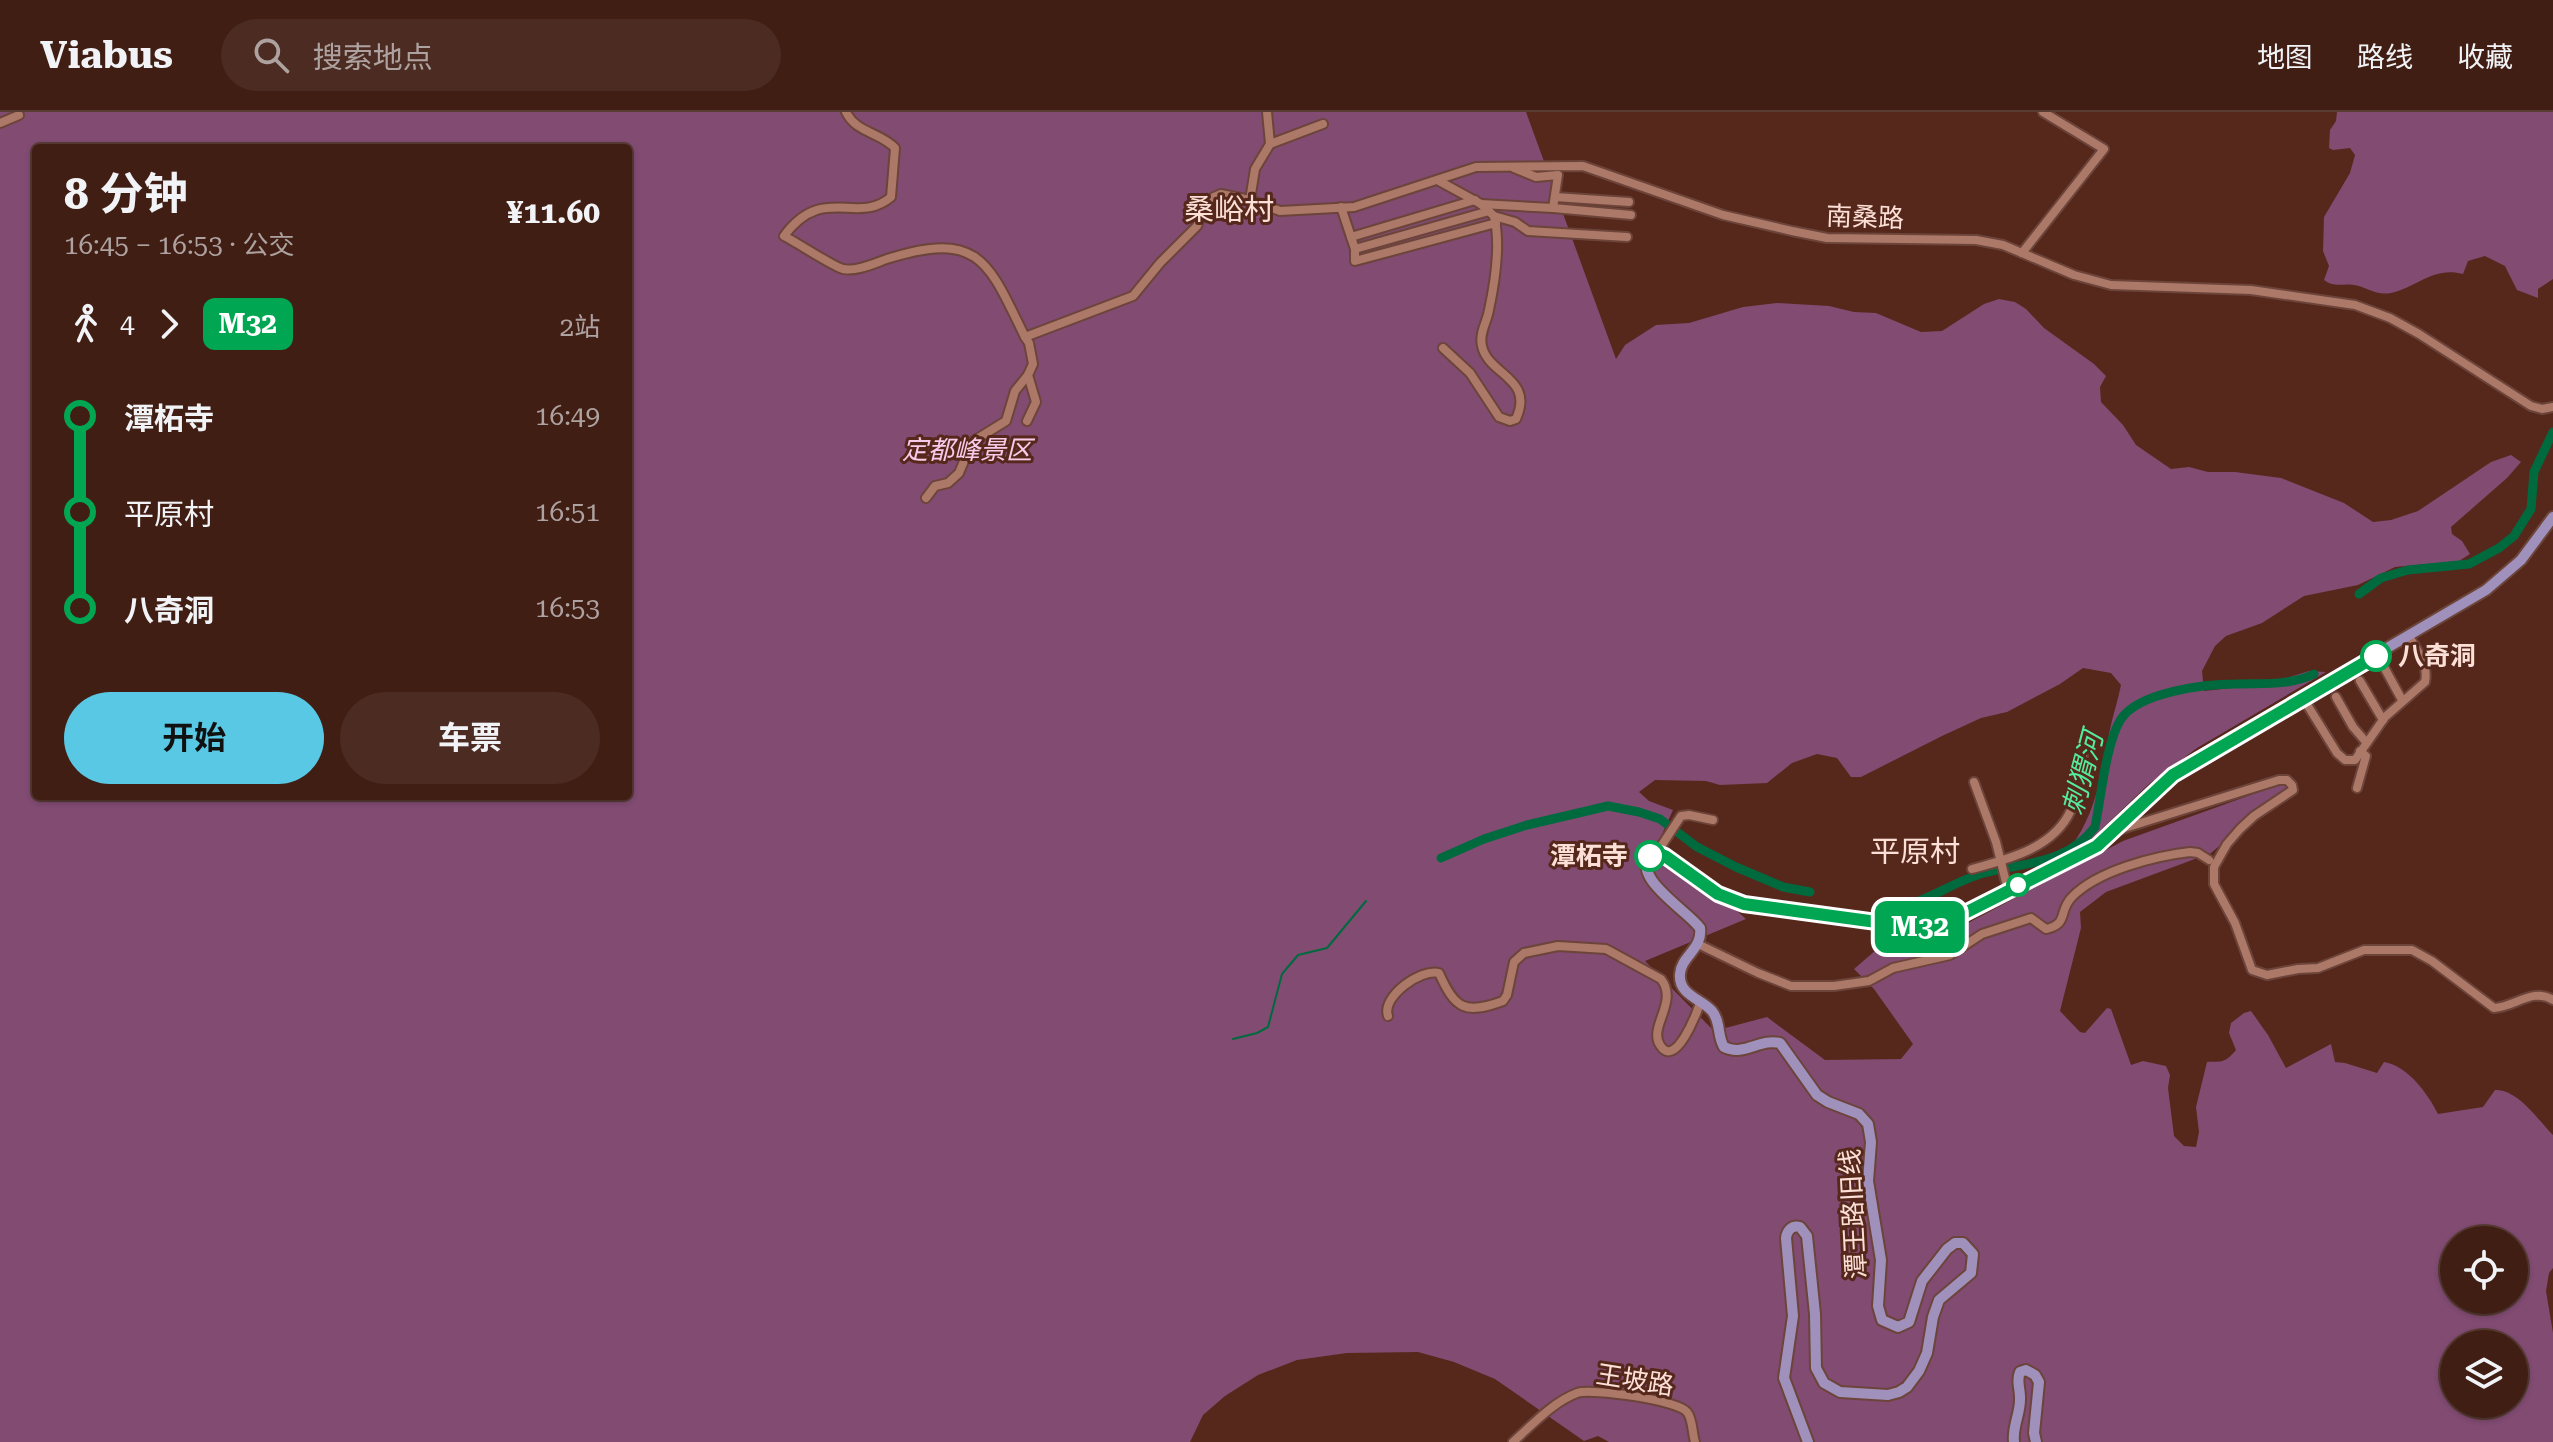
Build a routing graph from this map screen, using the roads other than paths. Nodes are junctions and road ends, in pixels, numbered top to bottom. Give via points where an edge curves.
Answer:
1 (846, 112) edge
2 (1267, 112) edge
3 (2043, 112) edge
4 (19, 115) dead end
5 (0, 123) edge
6 (1323, 124) dead end
7 (1270, 144) junction
8 (1514, 167) junction
9 (1439, 181) junction
10 (1555, 197) junction
11 (1250, 200) junction
12 (1478, 202) junction
13 (1629, 202) dead end
14 (1341, 207) junction
15 (1553, 208) junction
16 (1631, 215) dead end
17 (1493, 217) junction
18 (1351, 237) junction
19 (1627, 237) dead end
20 (1355, 249) junction
21 (2022, 253) junction
22 (1025, 337) junction
23 (1443, 348) dead end
24 (1028, 375) junction
25 (2553, 407) edge
26 (1027, 421) dead end
27 (926, 498) dead end
28 (2553, 517) edge
29 (2409, 636) junction
30 (2384, 667) dead end
31 (2360, 681) dead end
32 (2336, 697) dead end
33 (2303, 698) junction
34 (2402, 700) junction
35 (2383, 720) junction
36 (2366, 742) junction
37 (2360, 751) junction
38 (2083, 755) dead end
39 (1974, 782) dead end
40 (2357, 788) dead end
41 (1713, 820) dead end
42 (2114, 831) junction
43 (1658, 851) dead end
44 (2209, 860) dead end
45 (2000, 862) junction
46 (1972, 869) dead end
47 (2008, 890) junction
48 (1698, 944) junction
49 (2553, 1000) edge
50 (1700, 1003) junction
51 (1388, 1016) dead end
52 (1513, 1442) edge
53 (1695, 1442) edge
54 (1808, 1442) edge
55 (2014, 1442) edge
56 (2036, 1442) edge

1 - 22 street via 855,126 895,148 891,197 878,206 807,212 784,236 843,269 918,251 973,254 991,273
2 - 7 street
3 - 21 street via 2104,149
4 - 5 street
6 - 7 street
7 - 11 street via 1255,169
8 - 9 street, 南桑路 via 1476,167
8 - 10 street via 1536,177 1558,175
8 - 21 street, 南桑路 via 1583,166 1754,225 1827,238 1976,240
9 - 12 street
9 - 14 street, 南桑路
10 - 13 street
10 - 15 street
11 - 14 street, 南桑路 via 1280,211
11 - 22 street, 南桑路 via 1214,197 1197,226 1133,296
12 - 15 street
12 - 17 street
12 - 18 street
14 - 18 street
15 - 16 street
17 - 19 street via 1528,231
17 - 20 street
17 - 20 street via 1355,261
17 - 23 street via 1491,299 1481,343 1515,383 1521,409 1516,419 1499,417 1470,373
18 - 20 street
21 - 25 street, 南桑路 via 2111,285 2251,290 2355,305 2390,318 2531,406
22 - 24 street via 1033,364
24 - 26 street via 1036,402
24 - 27 street via 1015,391 1006,421 972,442 959,473 935,486
28 - 29 main road via 2506,575
29 - 33 main road
29 - 34 street via 2427,673 2425,682
30 - 34 street
31 - 35 street
32 - 36 street
33 - 37 street via 2337,753 2351,762
33 - 42 main road via 2173,775
34 - 35 street
35 - 36 street
36 - 37 street
37 - 40 street via 2366,756
38 - 45 street via 2071,812 2045,843
39 - 45 street
41 - 43 street via 1681,816
42 - 47 main road via 2088,851
42 - 49 street via 2287,780 2293,790 2240,829 2214,867 2214,884 2252,970 2267,975 2318,968 2364,950 2412,950 2494,1008 2537,994
44 - 48 street via 2190,852 2118,869 2072,897 2055,927 2039,927 2031,918 1982,934 1950,955 1893,968 1869,981 1791,986
45 - 46 street
45 - 47 street
47 - 48 main road via 1950,920 1906,926 1744,904 1718,894 1665,856 1653,854 1646,861 1647,876 1697,924
48 - 50 main road, 潭王路旧线 via 1679,975 1685,990
50 - 51 street via 1680,1046 1664,1050 1657,1036 1667,993 1661,979 1606,949 1558,946 1524,953 1514,962 1503,1001 1461,1006 1439,973 1432,971 1397,993 1387,1004
50 - 54 main road, 潭王路旧线 via 1716,1018 1724,1047 1739,1051 1780,1043 1817,1095 1866,1121 1882,1320 1898,1327 1909,1322 1920,1284 1951,1246 1963,1243 1973,1254 1971,1273 1939,1300 1927,1353 1907,1387 1888,1395 1849,1393 1828,1386 1816,1368 1807,1236 1800,1227 1788,1231 1793,1316 1784,1378
52 - 53 street, 王坡路 via 1551,1409 1585,1391 1679,1407 1689,1416
55 - 56 main road via 2017,1378 2026,1370 2039,1382

